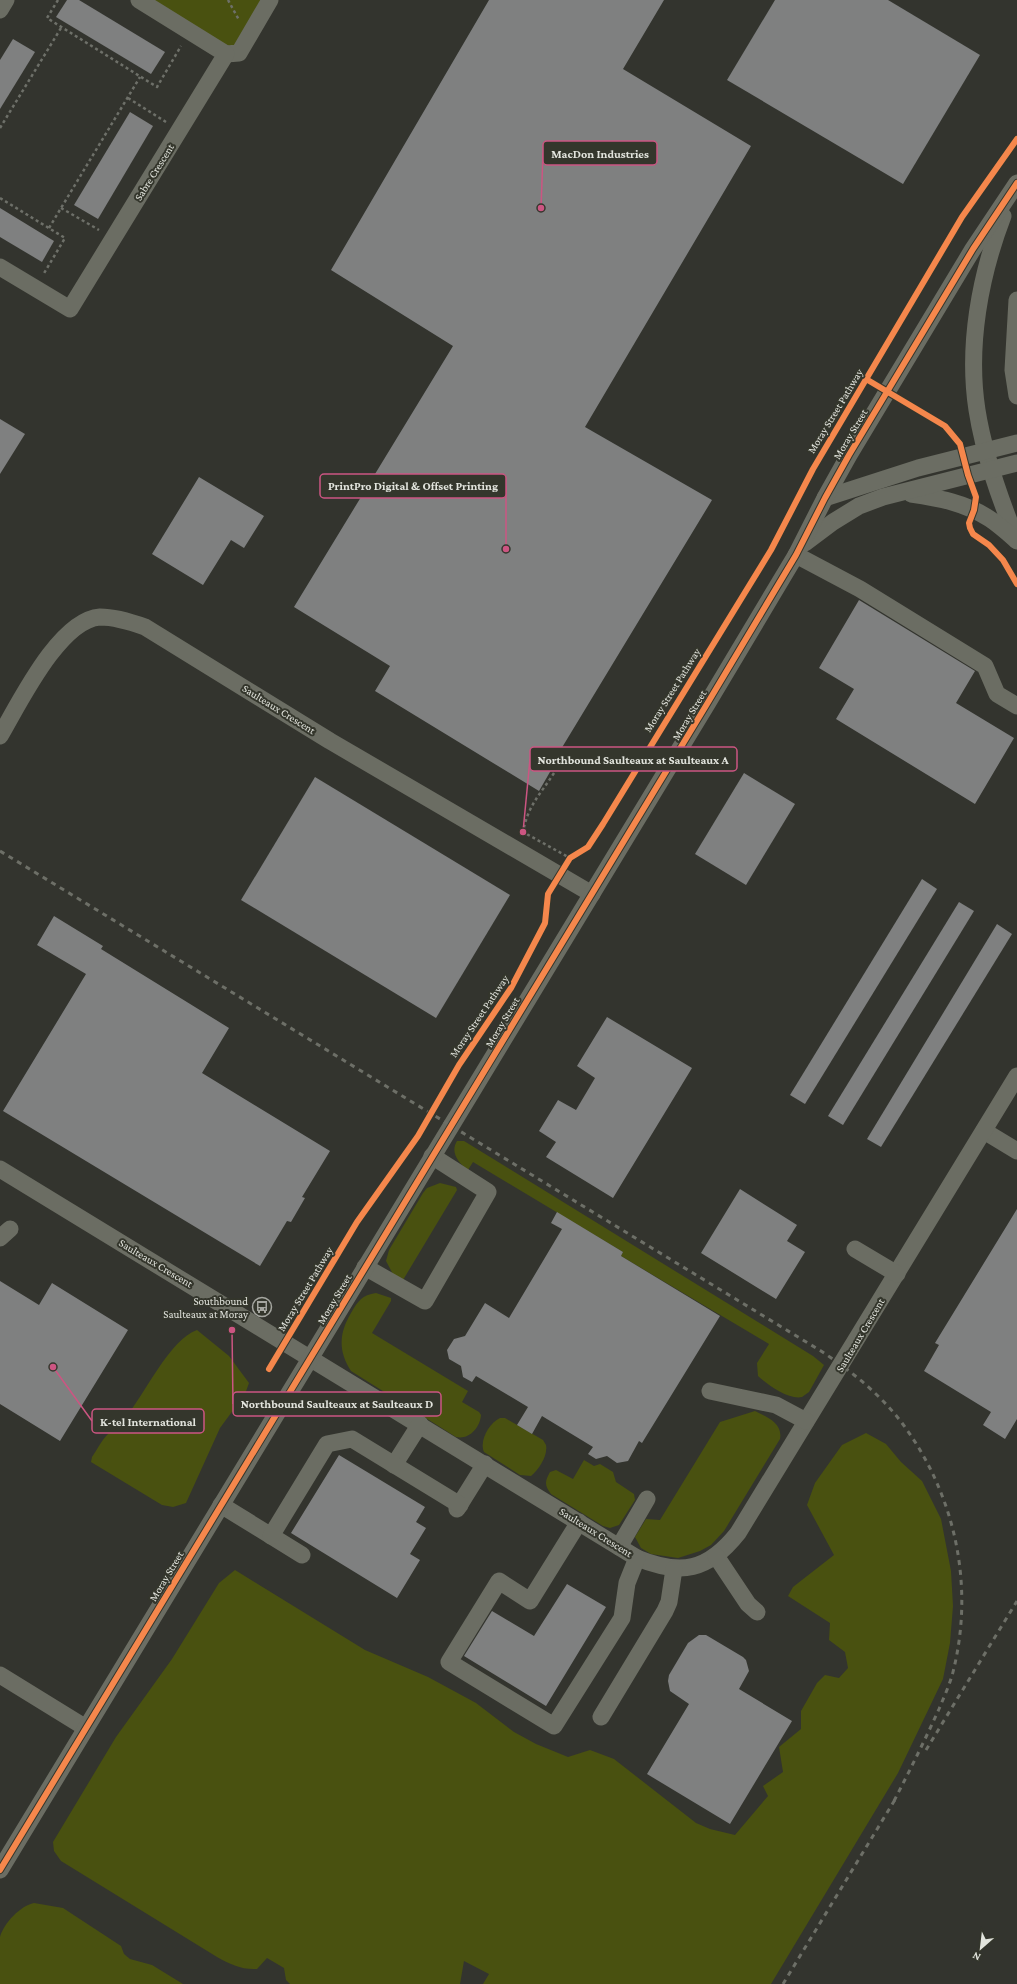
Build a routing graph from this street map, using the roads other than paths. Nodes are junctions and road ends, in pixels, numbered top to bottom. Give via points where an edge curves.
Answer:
1 (6, 0) edge
2 (139, 0) edge
3 (270, 0) edge
4 (0, 10) edge
5 (226, 54) junction
6 (1016, 184) edge
7 (0, 267) edge
8 (1017, 300) edge
9 (1017, 396) edge
10 (1017, 443) edge
11 (985, 450) junction
12 (1017, 463) edge
13 (991, 469) junction
14 (905, 493) junction
15 (825, 498) junction
16 (1017, 541) edge
17 (798, 551) junction
18 (1017, 706) edge
19 (0, 736) edge
20 (592, 894) junction
21 (1017, 1076) edge
22 (984, 1131) junction
23 (1017, 1151) edge
24 (432, 1156) junction
25 (0, 1169) edge
26 (855, 1249) dead end
27 (365, 1267) junction
28 (897, 1274) junction
29 (311, 1357) junction
30 (710, 1391) dead end
31 (806, 1421) junction
32 (420, 1424) junction
33 (485, 1464) junction
34 (394, 1465) junction
35 (647, 1499) dead end
36 (221, 1505) junction
37 (579, 1522) junction
38 (271, 1536) junction
39 (620, 1547) junction
40 (302, 1554) dead end
41 (716, 1556) junction
42 (637, 1558) junction
43 (674, 1569) junction
44 (757, 1612) dead end
45 (0, 1675) edge
46 (601, 1717) dead end
47 (86, 1728) junction
48 (0, 1870) edge

1 - 4 street
2 - 5 street
3 - 5 street via 239,53
5 - 7 street, Sabre Crescent via 70,309
6 - 11 street, Moray Street via 989,254 980,293 974,374 977,409
6 - 15 street, Moray Street via 969,256
8 - 9 street via 1013,370
10 - 11 street
11 - 13 street, Moray Street
11 - 15 street via 911,470
12 - 13 street, Moray Street
13 - 14 street, Moray Street
13 - 16 street
14 - 16 street via 937,497 965,506 991,519
14 - 17 street, Moray Street via 859,506 833,522
15 - 17 street, Moray Street
17 - 18 street via 985,666 997,694
17 - 20 street, Moray Street
19 - 20 street, Saulteaux Crescent via 52,649 65,636 80,625 98,617 130,622 145,627 299,722
20 - 24 street, Moray Street
21 - 22 street, Saulteaux Crescent
22 - 23 street
22 - 28 street, Saulteaux Crescent
24 - 27 street, Moray Street
24 - 27 street via 488,1192 425,1301
25 - 29 street, Saulteaux Crescent
26 - 28 street
27 - 29 street, Moray Street
28 - 31 street, Saulteaux Crescent
29 - 32 street, Saulteaux Crescent
29 - 36 street, Moray Street
30 - 31 street via 776,1405
31 - 41 street, Saulteaux Crescent via 738,1533
32 - 33 street, Saulteaux Crescent
32 - 34 street
33 - 34 street via 458,1507
33 - 37 street, Saulteaux Crescent
34 - 38 street via 352,1439 327,1444
35 - 39 street
36 - 38 street
36 - 47 street, Moray Street
37 - 39 street, Saulteaux Crescent
37 - 42 street via 530,1600 499,1581 449,1662 554,1726 622,1618 627,1583
38 - 40 street
39 - 42 street, Saulteaux Crescent
41 - 43 street, Saulteaux Crescent via 689,1567
41 - 44 street via 748,1604
42 - 43 street, Saulteaux Crescent via 656,1566
43 - 46 street via 669,1602 665,1611
45 - 47 street
47 - 48 street, Moray Street

